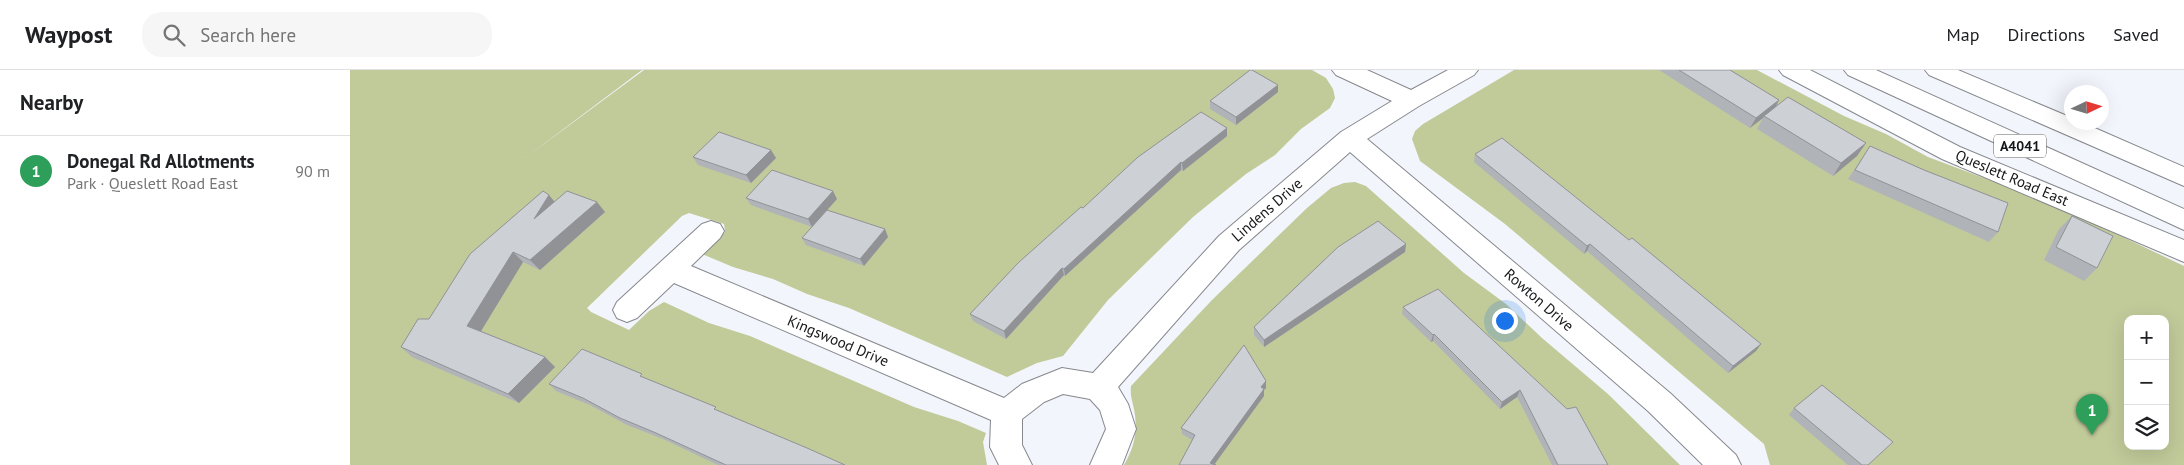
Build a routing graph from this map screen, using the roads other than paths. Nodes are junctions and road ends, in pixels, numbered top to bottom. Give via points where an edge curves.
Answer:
1 (1344, 70) edge
2 (1466, 70) edge
3 (1791, 70) edge
4 (1856, 70) edge
5 (1937, 70) edge
6 (1411, 100) junction
7 (1350, 138) junction
8 (2184, 178) edge
9 (2184, 220) edge
10 (711, 231) dead end
11 (2184, 251) edge
12 (670, 269) junction
13 (627, 310) dead end
14 (1099, 387) junction
15 (1007, 413) junction
16 (1016, 465) edge
17 (1106, 465) edge
18 (1725, 465) edge

1 - 6 main road
2 - 6 main road, Lindens Drive
3 - 11 main road, Queslett Road East via 1951,153
4 - 9 main road, Queslett Road East / A4041
5 - 8 main road, A4041
6 - 7 main road, Lindens Drive
7 - 14 main road, Lindens Drive via 1229,243
7 - 18 main road, Rowton Drive via 1659,402
10 - 12 main road
12 - 13 main road
12 - 15 main road, Kingswood Drive
14 - 15 main road via 1062,381 1033,393
14 - 17 main road via 1113,404 1121,429
15 - 16 main road via 1006,447

